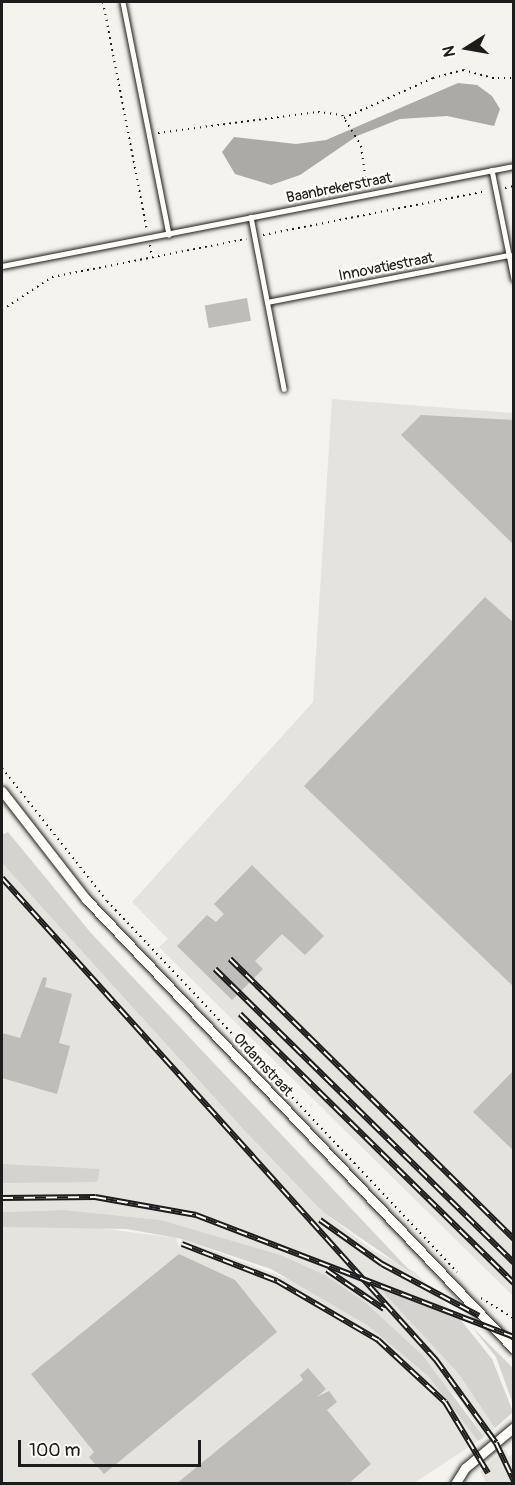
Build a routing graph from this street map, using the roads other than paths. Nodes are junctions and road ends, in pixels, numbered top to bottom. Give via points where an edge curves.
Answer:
1 (123, 2) edge
2 (513, 166) edge
3 (492, 170) junction
4 (251, 217) junction
5 (169, 234) junction
6 (509, 255) junction
7 (2, 266) edge
8 (513, 279) edge
9 (267, 302) junction
10 (284, 389) dead end
11 (2, 790) edge
12 (513, 1349) edge
13 (513, 1427) edge
14 (455, 1484) edge

1 - 5 lane
2 - 3 lane, Baanbrekerstraat
3 - 4 lane, Baanbrekerstraat
3 - 6 lane
4 - 5 lane, Baanbrekerstraat
4 - 9 lane
5 - 7 lane, Baanbrekerstraat
6 - 8 lane
6 - 9 lane, Innovatiestraat
9 - 10 lane
11 - 12 street, Ordamstraat via 86,899
13 - 14 street via 465,1468

